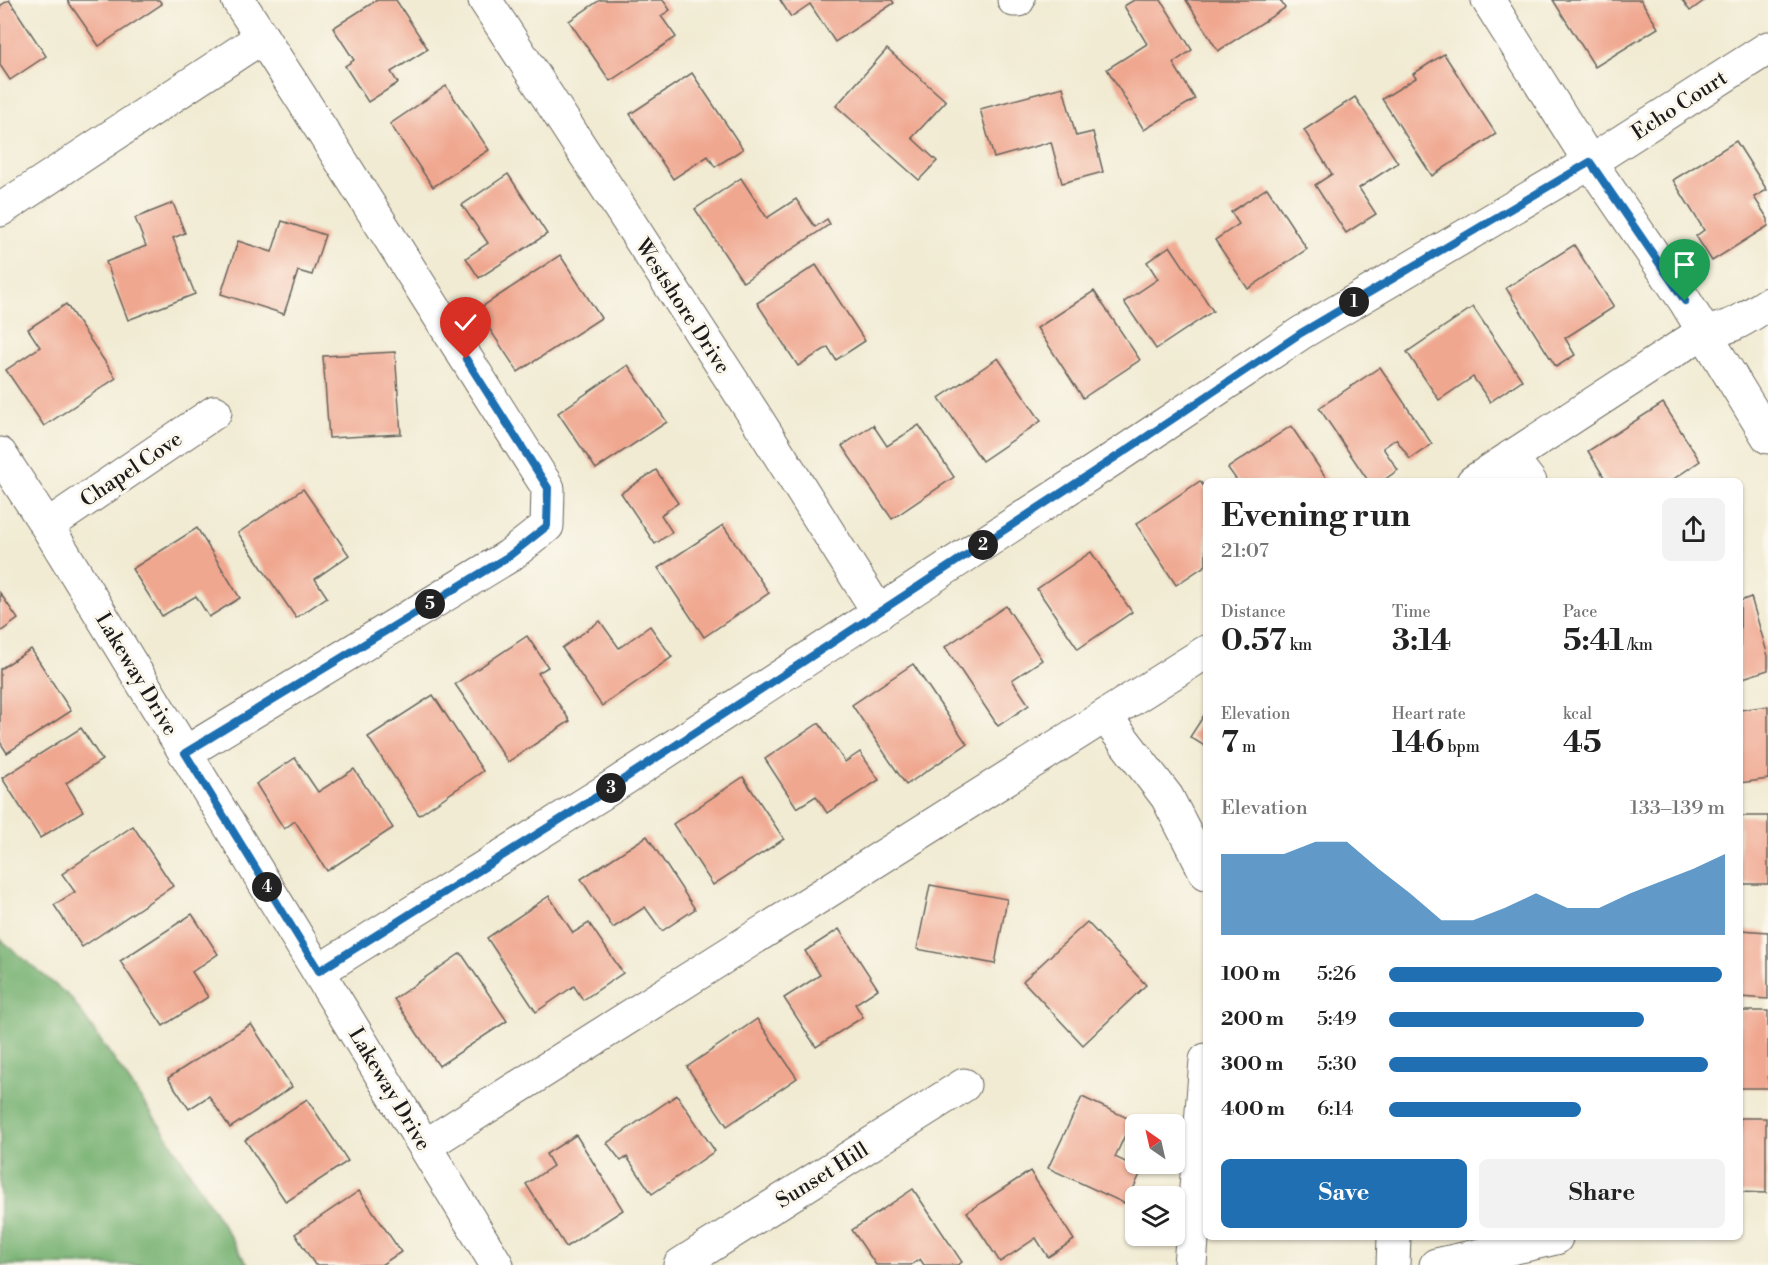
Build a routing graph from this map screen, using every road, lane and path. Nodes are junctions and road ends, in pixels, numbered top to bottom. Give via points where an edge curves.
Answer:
1 (238, 0) edge
2 (485, 0) edge
3 (1014, 0) edge
4 (1018, 0) edge
5 (1488, 0) edge
6 (262, 37) junction
7 (1768, 48) edge
8 (1590, 162) junction
9 (0, 210) edge
10 (1768, 304) edge
11 (1703, 332) junction
12 (215, 412) dead end
13 (1768, 437) edge
14 (0, 454) edge
15 (1521, 469) edge
16 (1488, 478) edge
17 (47, 526) junction
18 (879, 612) junction
19 (1203, 654) edge
20 (1104, 716) junction
21 (185, 753) junction
22 (1203, 867) edge
23 (319, 971) junction
24 (964, 1085) dead end
25 (1203, 1098) edge
26 (425, 1146) junction
27 (1394, 1240) edge
28 (1547, 1240) edge
29 (687, 1263) edge
30 (497, 1265) edge
31 (1190, 1265) edge
32 (1393, 1265) edge
33 (1436, 1265) edge

1 - 6 street
2 - 18 street, Westshore Drive
3 - 4 street
5 - 8 street
6 - 9 street
6 - 21 street via 548,488 547,526 509,556
7 - 8 street, Echo Court
8 - 11 street
8 - 18 street, Echo Court via 1301,333
10 - 11 street via 1734,325
11 - 13 street
11 - 15 street
12 - 17 street, Chapel Cove
14 - 17 street, Lakeway Drive
15 - 16 street
17 - 21 street, Lakeway Drive
18 - 23 street, Echo Court via 601,794
19 - 20 street
20 - 22 street via 1167,797
20 - 26 street
21 - 23 street, Lakeway Drive
23 - 26 street, Lakeway Drive
24 - 29 street, Sunset Hill
25 - 31 street
26 - 30 street, Lakeway Drive
27 - 32 street
28 - 33 street

